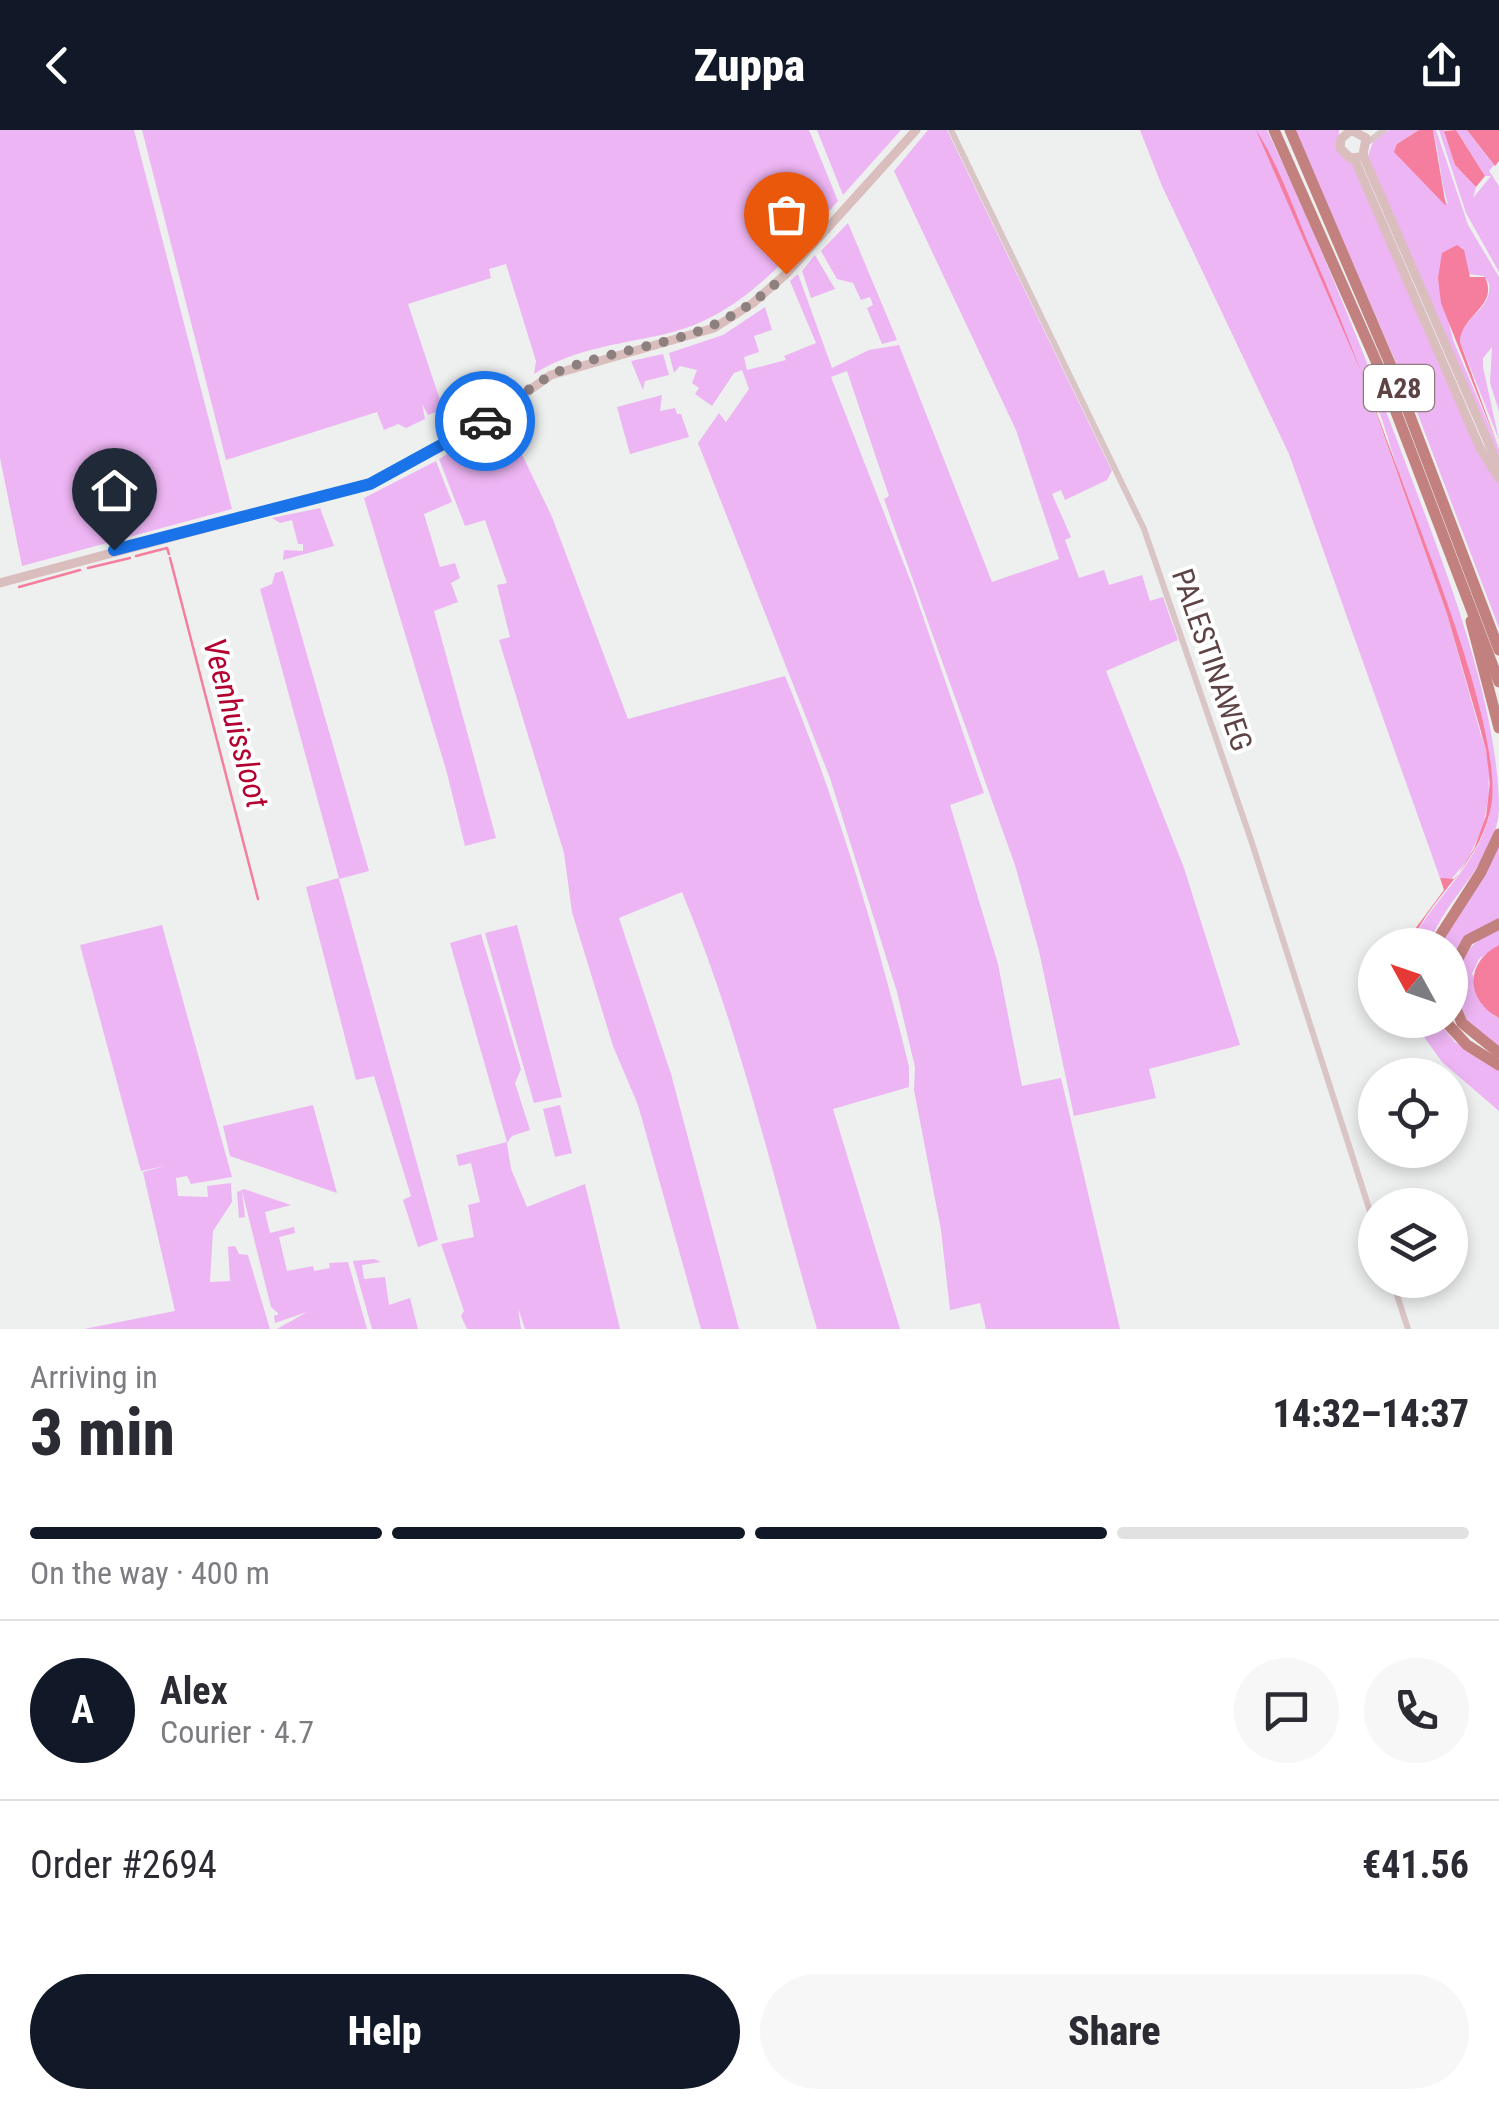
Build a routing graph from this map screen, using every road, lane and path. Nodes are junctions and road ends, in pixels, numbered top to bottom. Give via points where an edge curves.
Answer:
1 (916, 130) edge
2 (950, 130) edge
3 (1274, 130) edge
4 (1290, 130) edge
5 (1384, 130) edge
6 (1346, 131) edge
7 (1368, 135) edge
8 (1359, 157) junction
9 (1499, 467) edge
10 (1499, 478) edge
11 (0, 583) edge
12 (1468, 600) junction
13 (1499, 650) edge
14 (1499, 682) edge
15 (1499, 728) edge
16 (1499, 834) edge
17 (1499, 924) edge
18 (1445, 928) edge
19 (1468, 940) edge
20 (1468, 1028) edge
21 (1461, 1038) edge
22 (1499, 1053) edge
23 (1499, 1065) edge
24 (1363, 1188) edge
25 (1398, 1298) edge
26 (1408, 1329) edge

1 - 11 main road via 786,274 714,328 551,375 490,418 370,484
2 - 24 street, PALESTINAWEG via 1144,529
3 - 12 highway, A28 via 1380,370
4 - 13 highway, A28 via 1391,366
5 - 7 street
6 - 7 main road
6 - 8 main road via 1342,152
7 - 8 main road
8 - 9 main road
8 - 10 main road via 1480,448
12 - 14 highway, A28
12 - 15 highway, A28
16 - 18 highway
17 - 19 highway
20 - 22 highway
21 - 23 highway
25 - 26 street

